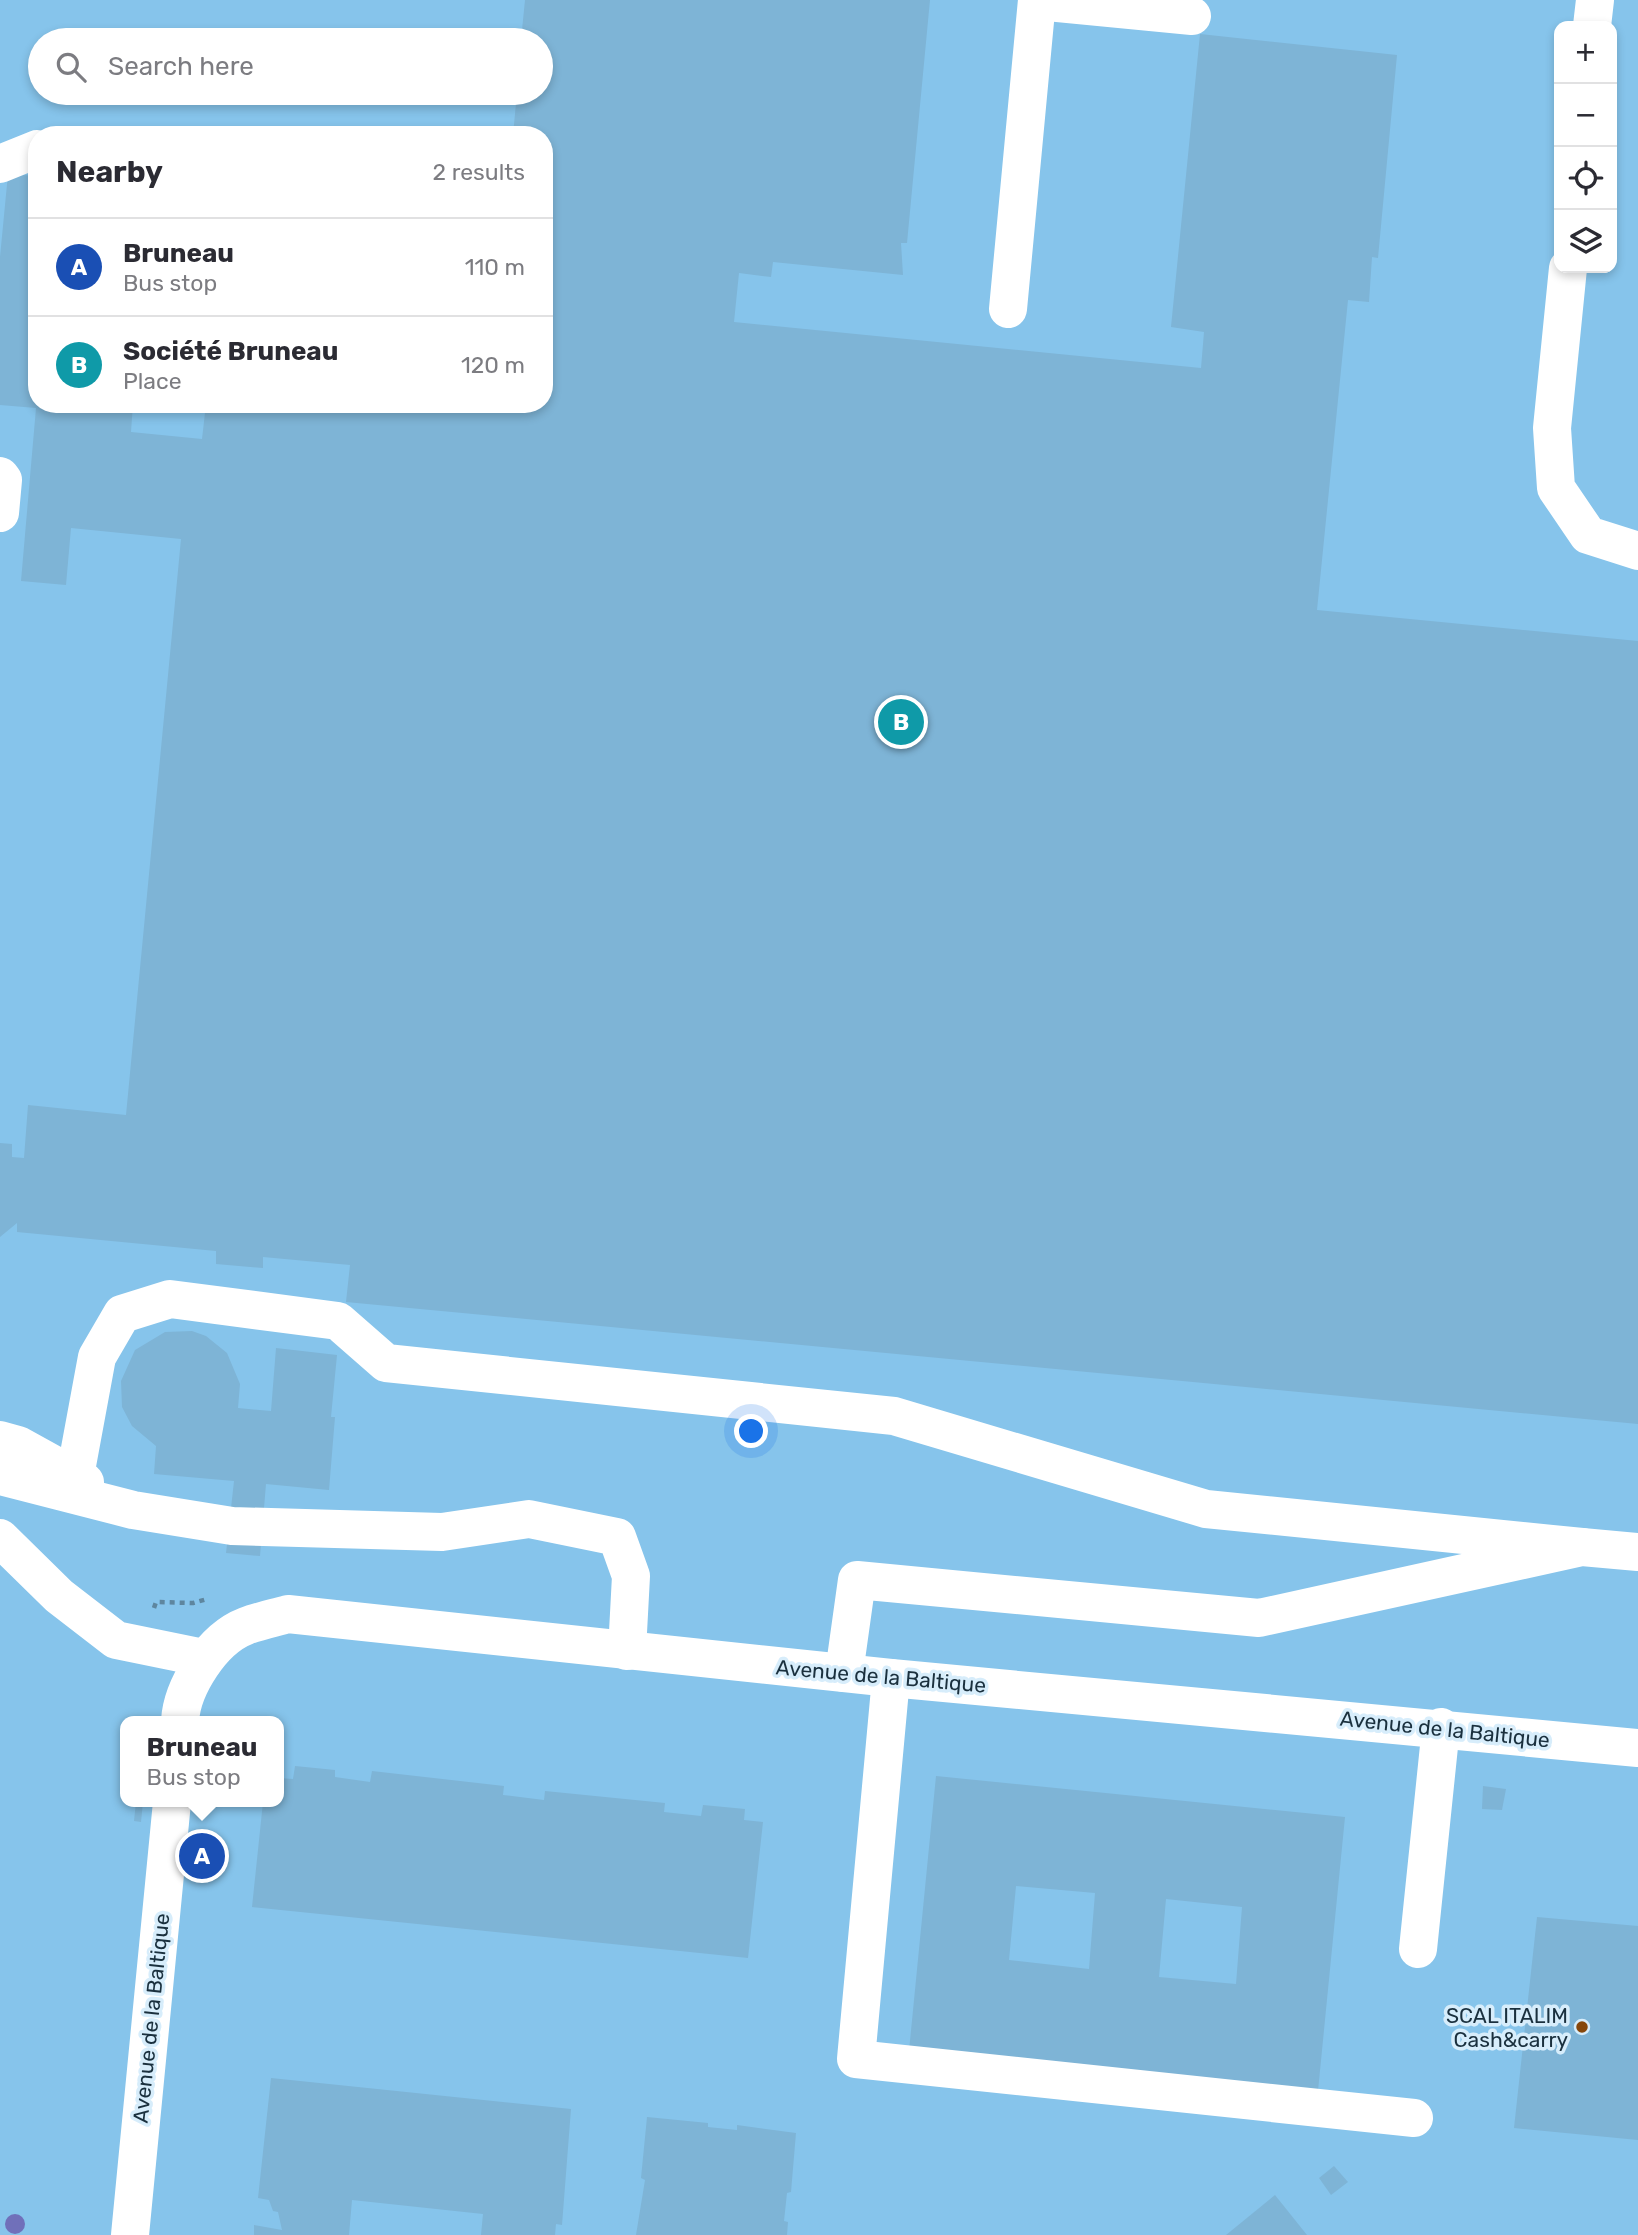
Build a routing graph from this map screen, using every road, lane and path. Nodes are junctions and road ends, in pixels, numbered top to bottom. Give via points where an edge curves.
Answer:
1 (1595, 0) edge
2 (1037, 1) edge
3 (1192, 16) dead end
4 (1593, 21) edge
5 (28, 153) edge
6 (0, 164) edge
7 (1568, 273) edge
8 (1008, 309) dead end
9 (0, 476) edge
10 (0, 513) edge
11 (1638, 551) edge
12 (0, 1440) edge
13 (0, 1476) edge
14 (75, 1476) junction
15 (133, 1510) junction
16 (0, 1538) edge
17 (1582, 1547) junction
18 (1638, 1552) edge
19 (627, 1651) junction
20 (204, 1658) junction
21 (844, 1673) junction
22 (891, 1678) junction
23 (180, 1716) edge
24 (1441, 1727) junction
25 (1638, 1748) edge
26 (172, 1807) edge
27 (1418, 1949) dead end
28 (1414, 2118) dead end
29 (130, 2235) edge

1 - 4 street
2 - 3 street
2 - 8 street
5 - 6 street
7 - 11 street via 1552,428 1556,488 1588,535
9 - 10 street
12 - 14 street via 18,1444
13 - 15 street
14 - 15 street
14 - 17 street via 97,1357 122,1314 170,1299 338,1321 386,1363 894,1416 1206,1509
15 - 19 street via 232,1526 442,1532 528,1519 617,1537 631,1576
16 - 20 street via 59,1596 116,1640
17 - 18 street
17 - 21 street via 1259,1618 857,1580
19 - 20 street, Avenue de la Baltique via 288,1614 243,1627
19 - 21 street, Avenue de la Baltique
20 - 23 street, Avenue de la Baltique via 181,1705
21 - 22 street, Avenue de la Baltique
22 - 24 street, Avenue de la Baltique
22 - 28 street via 856,2059
24 - 25 street, Avenue de la Baltique
24 - 27 street
26 - 29 street, Avenue de la Baltique

